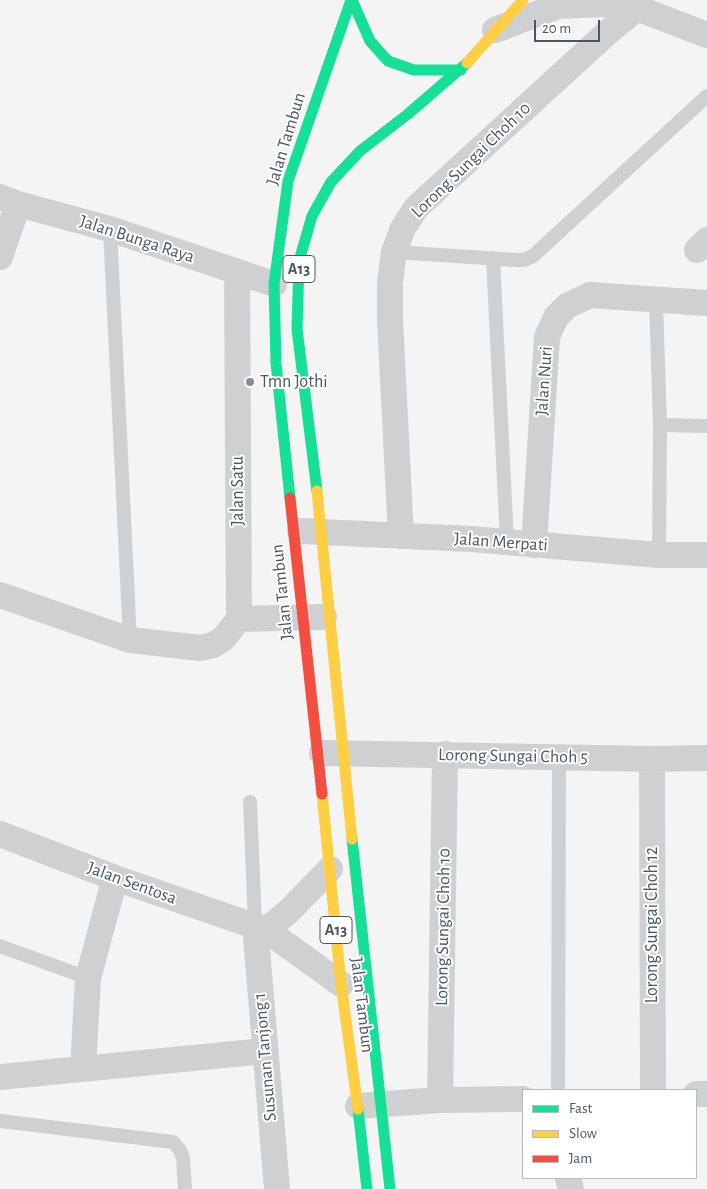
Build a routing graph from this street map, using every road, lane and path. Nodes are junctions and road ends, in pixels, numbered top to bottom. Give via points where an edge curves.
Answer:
1 (352, 0) edge
2 (524, 0) edge
3 (631, 3) edge
4 (495, 30) junction
5 (707, 35) edge
6 (461, 70) junction
7 (707, 96) edge
8 (9, 200) edge
9 (110, 229) junction
10 (394, 252) junction
11 (0, 257) edge
12 (493, 258) junction
13 (237, 272) junction
14 (274, 284) junction
15 (656, 300) junction
16 (707, 303) edge
17 (660, 425) junction
18 (707, 426) edge
19 (294, 531) junction
20 (322, 532) junction
21 (401, 536) junction
22 (507, 542) junction
23 (534, 544) junction
24 (659, 555) junction
25 (707, 556) edge
26 (0, 594) edge
27 (330, 616) junction
28 (302, 618) junction
29 (239, 619) junction
30 (130, 640) junction
31 (330, 753) junction
32 (445, 754) junction
33 (559, 757) junction
34 (707, 758) edge
35 (652, 759) junction
36 (250, 802) dead end
37 (0, 834) edge
38 (330, 868) junction
39 (115, 878) junction
40 (260, 928) junction
41 (0, 946) edge
42 (88, 978) junction
43 (341, 984) junction
44 (264, 1051) junction
45 (83, 1068) junction
46 (0, 1077) edge
47 (558, 1089) edge
48 (653, 1089) edge
49 (522, 1099) edge
50 (440, 1100) junction
51 (369, 1105) junction
52 (0, 1121) edge
53 (185, 1189) edge
54 (277, 1189) edge
55 (367, 1189) edge
56 (390, 1189) edge

1 - 6 main road via 370,41 388,61 414,70
1 - 14 main road, Jalan Tambun / A13 via 288,181
2 - 4 main road, A13
3 - 4 street via 558,6
3 - 5 street
3 - 10 street, Lorong Sungai Choh 10 via 607,33 416,208 403,228
4 - 6 main road, A13
6 - 20 main road, Jalan Tambun / A13 via 360,151 331,182 312,216 299,260 297,329
7 - 12 lane via 533,256 524,260
8 - 9 street, Jalan Bunga Raya
8 - 11 street
9 - 13 street, Jalan Bunga Raya
9 - 30 lane
10 - 12 lane
10 - 21 street, Lorong Sungai Choh 10 via 390,320
12 - 22 lane
13 - 14 street, Jalan Bunga Raya
13 - 29 street, Jalan Satu
14 - 19 main road, Jalan Tambun / A13 via 276,363
15 - 16 street, Jalan Nuri
15 - 17 lane
15 - 23 street, Jalan Nuri via 590,295 567,306 556,317 547,337
17 - 18 lane
17 - 24 lane
19 - 20 street, Jalan Merpati
19 - 28 main road, Jalan Tambun / A13
20 - 21 street, Jalan Merpati
20 - 27 main road, Jalan Tambun / A13
21 - 22 street, Jalan Merpati
22 - 23 street, Jalan Merpati
23 - 24 street, Jalan Merpati
24 - 25 street, Jalan Merpati
26 - 30 street
27 - 28 street
27 - 31 main road, Jalan Tambun / A13
28 - 29 street
28 - 31 main road, Jalan Tambun / A13
29 - 30 street via 224,639 200,648
31 - 32 street, Lorong Sungai Choh 5
31 - 38 main road, Jalan Tambun / A13
31 - 51 main road, Jalan Tambun / A13
32 - 33 street, Lorong Sungai Choh 5
32 - 50 street, Lorong Sungai Choh 10
33 - 35 street, Lorong Sungai Choh 5
33 - 47 lane
34 - 35 street, Lorong Sungai Choh 5
35 - 48 street, Lorong Sungai Choh 12
36 - 40 lane
37 - 39 street, Jalan Sentosa
38 - 40 street via 289,911
38 - 43 main road, Jalan Tambun / A13
39 - 40 street, Jalan Sentosa
39 - 42 street
40 - 43 street, Jalan Sentosa
40 - 44 street, Susunan Tanjong 1
41 - 42 lane
42 - 45 street
43 - 51 main road, Jalan Tambun / A13
44 - 45 street
44 - 54 street, Susunan Tanjong 1
45 - 46 street
49 - 50 street
50 - 51 street
51 - 55 main road, Jalan Tambun / A13
51 - 56 main road, Jalan Tambun / A13
52 - 53 lane via 173,1142 183,1158

